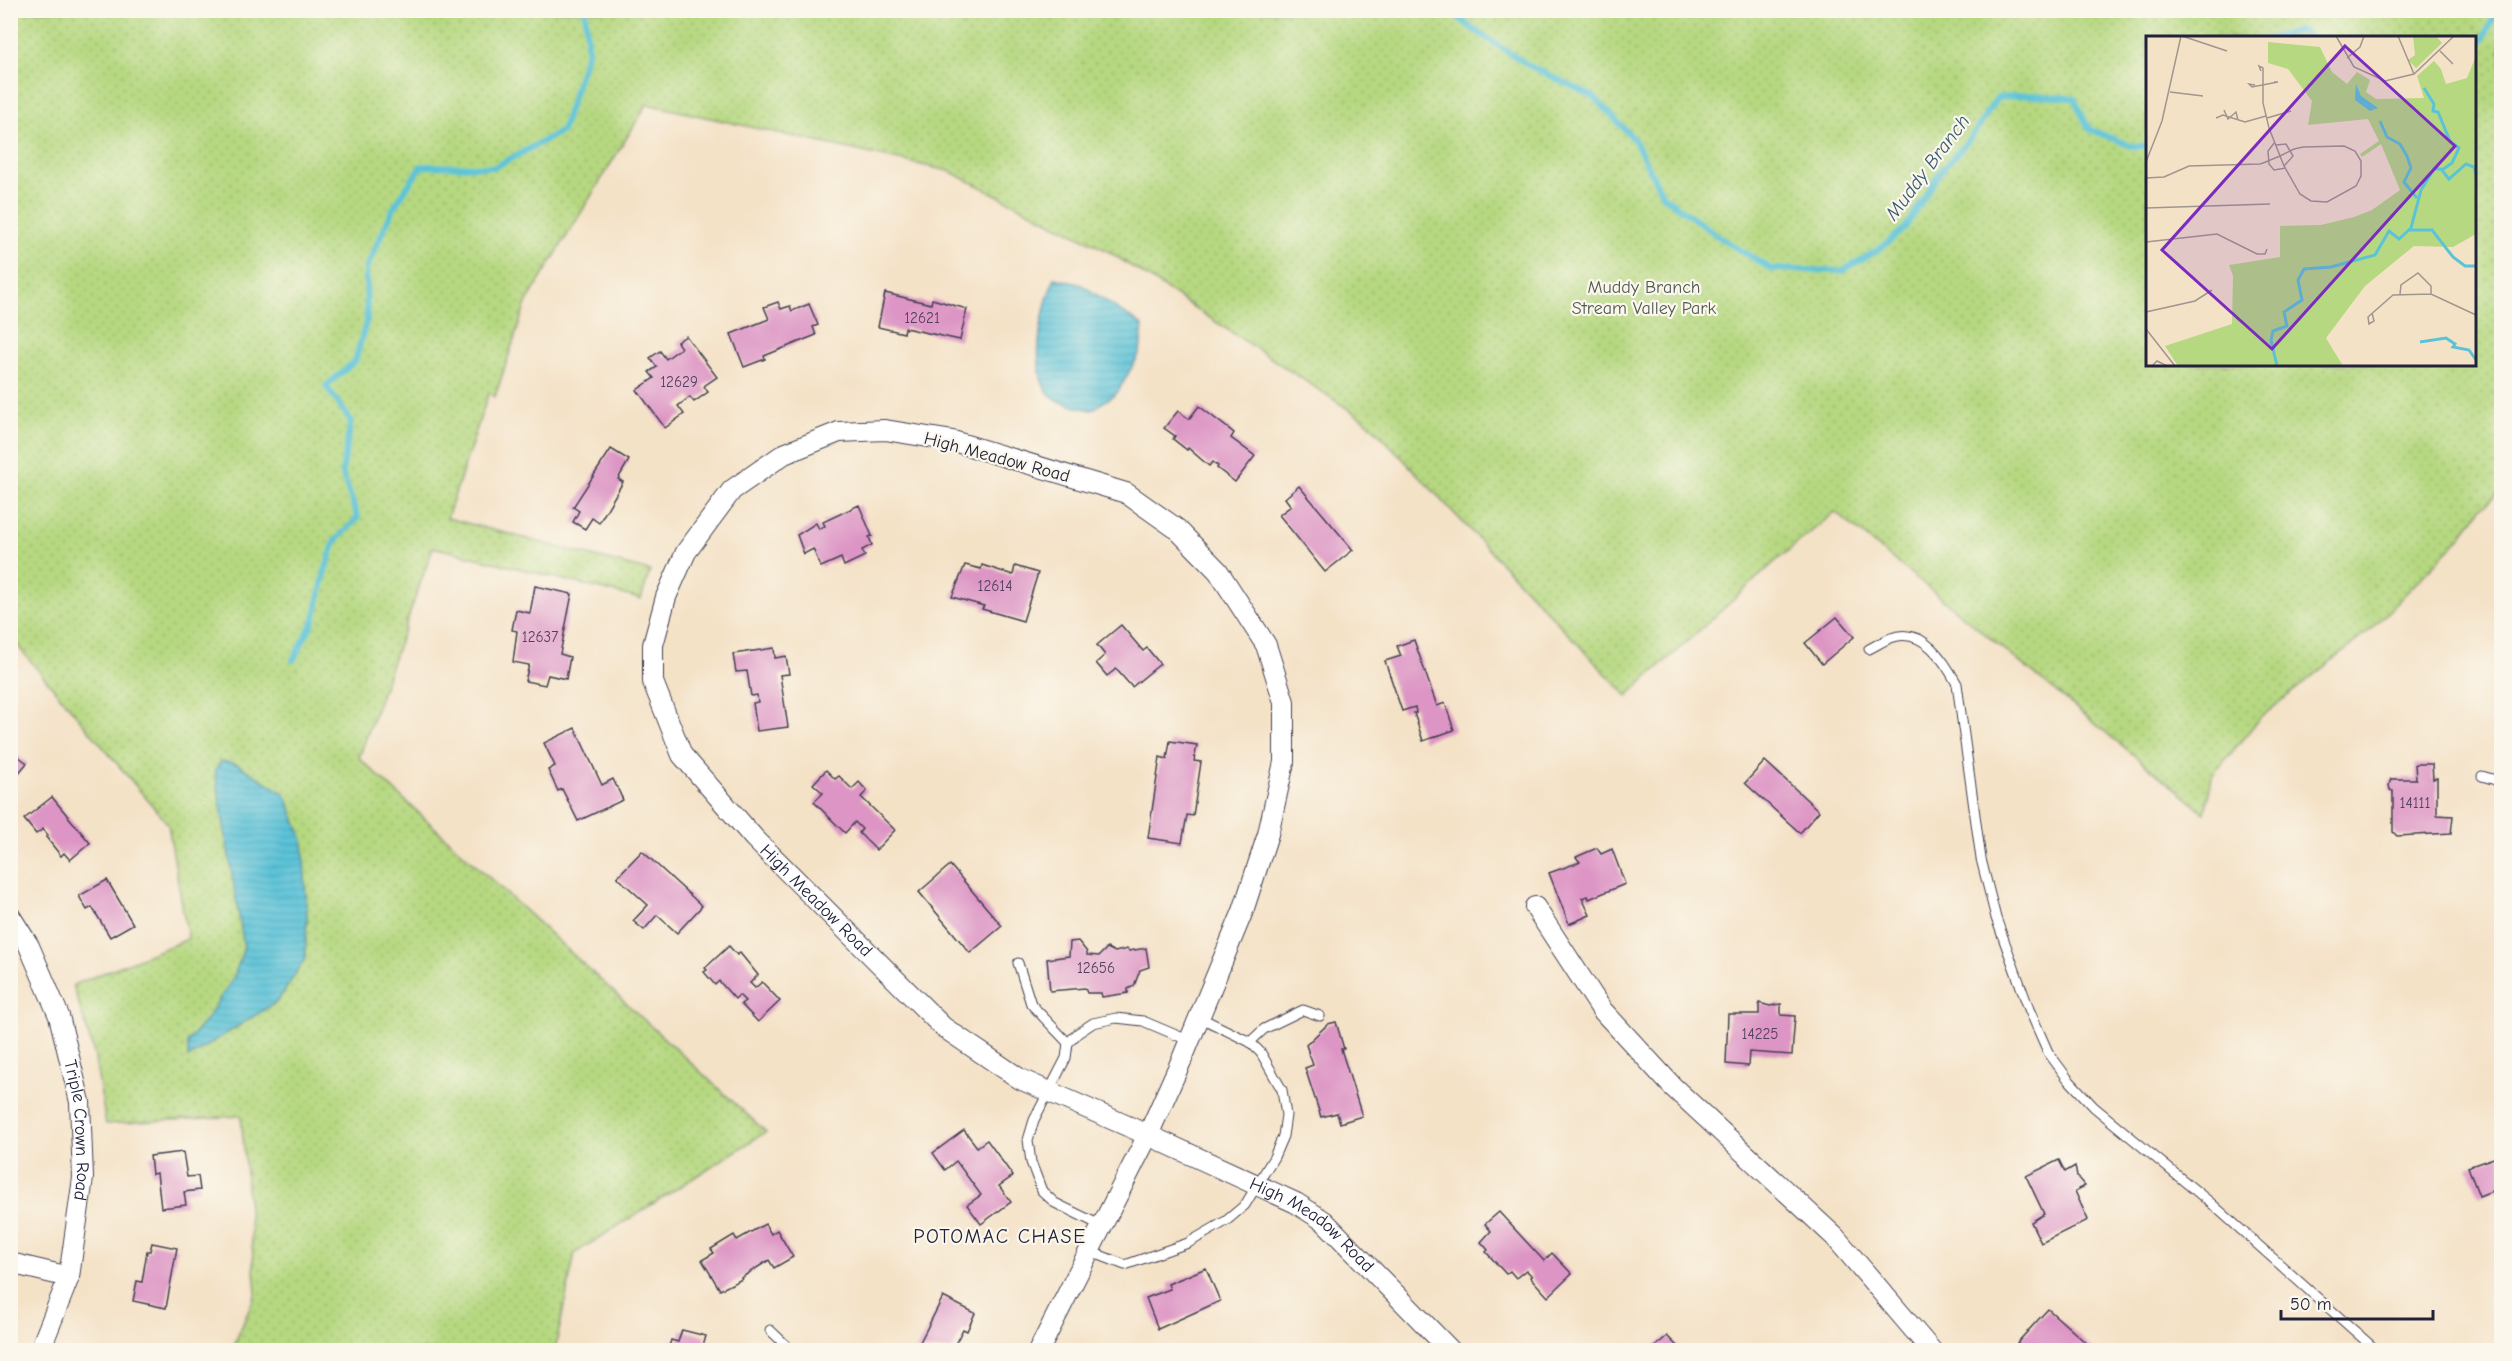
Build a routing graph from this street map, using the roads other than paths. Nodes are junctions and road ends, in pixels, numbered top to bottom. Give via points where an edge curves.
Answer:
1 (1869, 649) dead end
2 (2482, 776) dead end
3 (2502, 782) edge
4 (1535, 908) dead end
5 (10, 916) edge
6 (1018, 963) dead end
7 (1320, 1016) dead end
8 (1199, 1017) junction
9 (1190, 1041) junction
10 (1250, 1042) junction
11 (1068, 1043) junction
12 (1048, 1091) junction
13 (1148, 1135) junction
14 (1258, 1186) junction
15 (1102, 1226) junction
16 (1089, 1251) junction
17 (10, 1263) edge
18 (69, 1277) junction
19 (770, 1330) dead end
20 (40, 1350) edge
21 (791, 1350) edge
22 (1039, 1350) edge
23 (1450, 1350) edge
24 (1931, 1350) edge
25 (2376, 1350) edge

1 - 25 lane via 1895,636 1911,635 1927,644 1944,662 1957,684 1980,859 1996,918 2048,1052 2094,1107 2212,1204
2 - 3 lane
4 - 24 street via 1602,1010 1673,1087 1834,1237
5 - 18 street, Triple Crown Road via 29,946 59,1016 80,1102 83,1178
6 - 11 lane via 1031,1004
7 - 10 lane via 1303,1010 1264,1029
8 - 9 street, High Meadow Road
8 - 10 lane
8 - 12 street, High Meadow Road via 1243,910 1268,834 1284,762 1284,702 1266,645 1218,571 1177,530 1126,494 953,441 885,430 839,432 784,454 732,490 686,552 666,597 653,645 652,682 682,755 754,838 942,1027 1020,1079
9 - 11 lane via 1143,1022 1116,1018 1093,1023
9 - 13 street, High Meadow Road
10 - 14 lane via 1262,1053 1282,1090 1286,1115 1283,1136
11 - 12 lane via 1066,1058
12 - 13 street, High Meadow Road
12 - 15 lane via 1028,1140 1036,1179 1055,1203
13 - 14 street, High Meadow Road
13 - 15 street
14 - 16 lane via 1245,1205 1226,1221 1188,1243 1125,1265
14 - 23 street, High Meadow Road via 1324,1221
15 - 16 street
16 - 22 street
17 - 18 street
18 - 20 street, Triple Crown Road
19 - 21 lane

